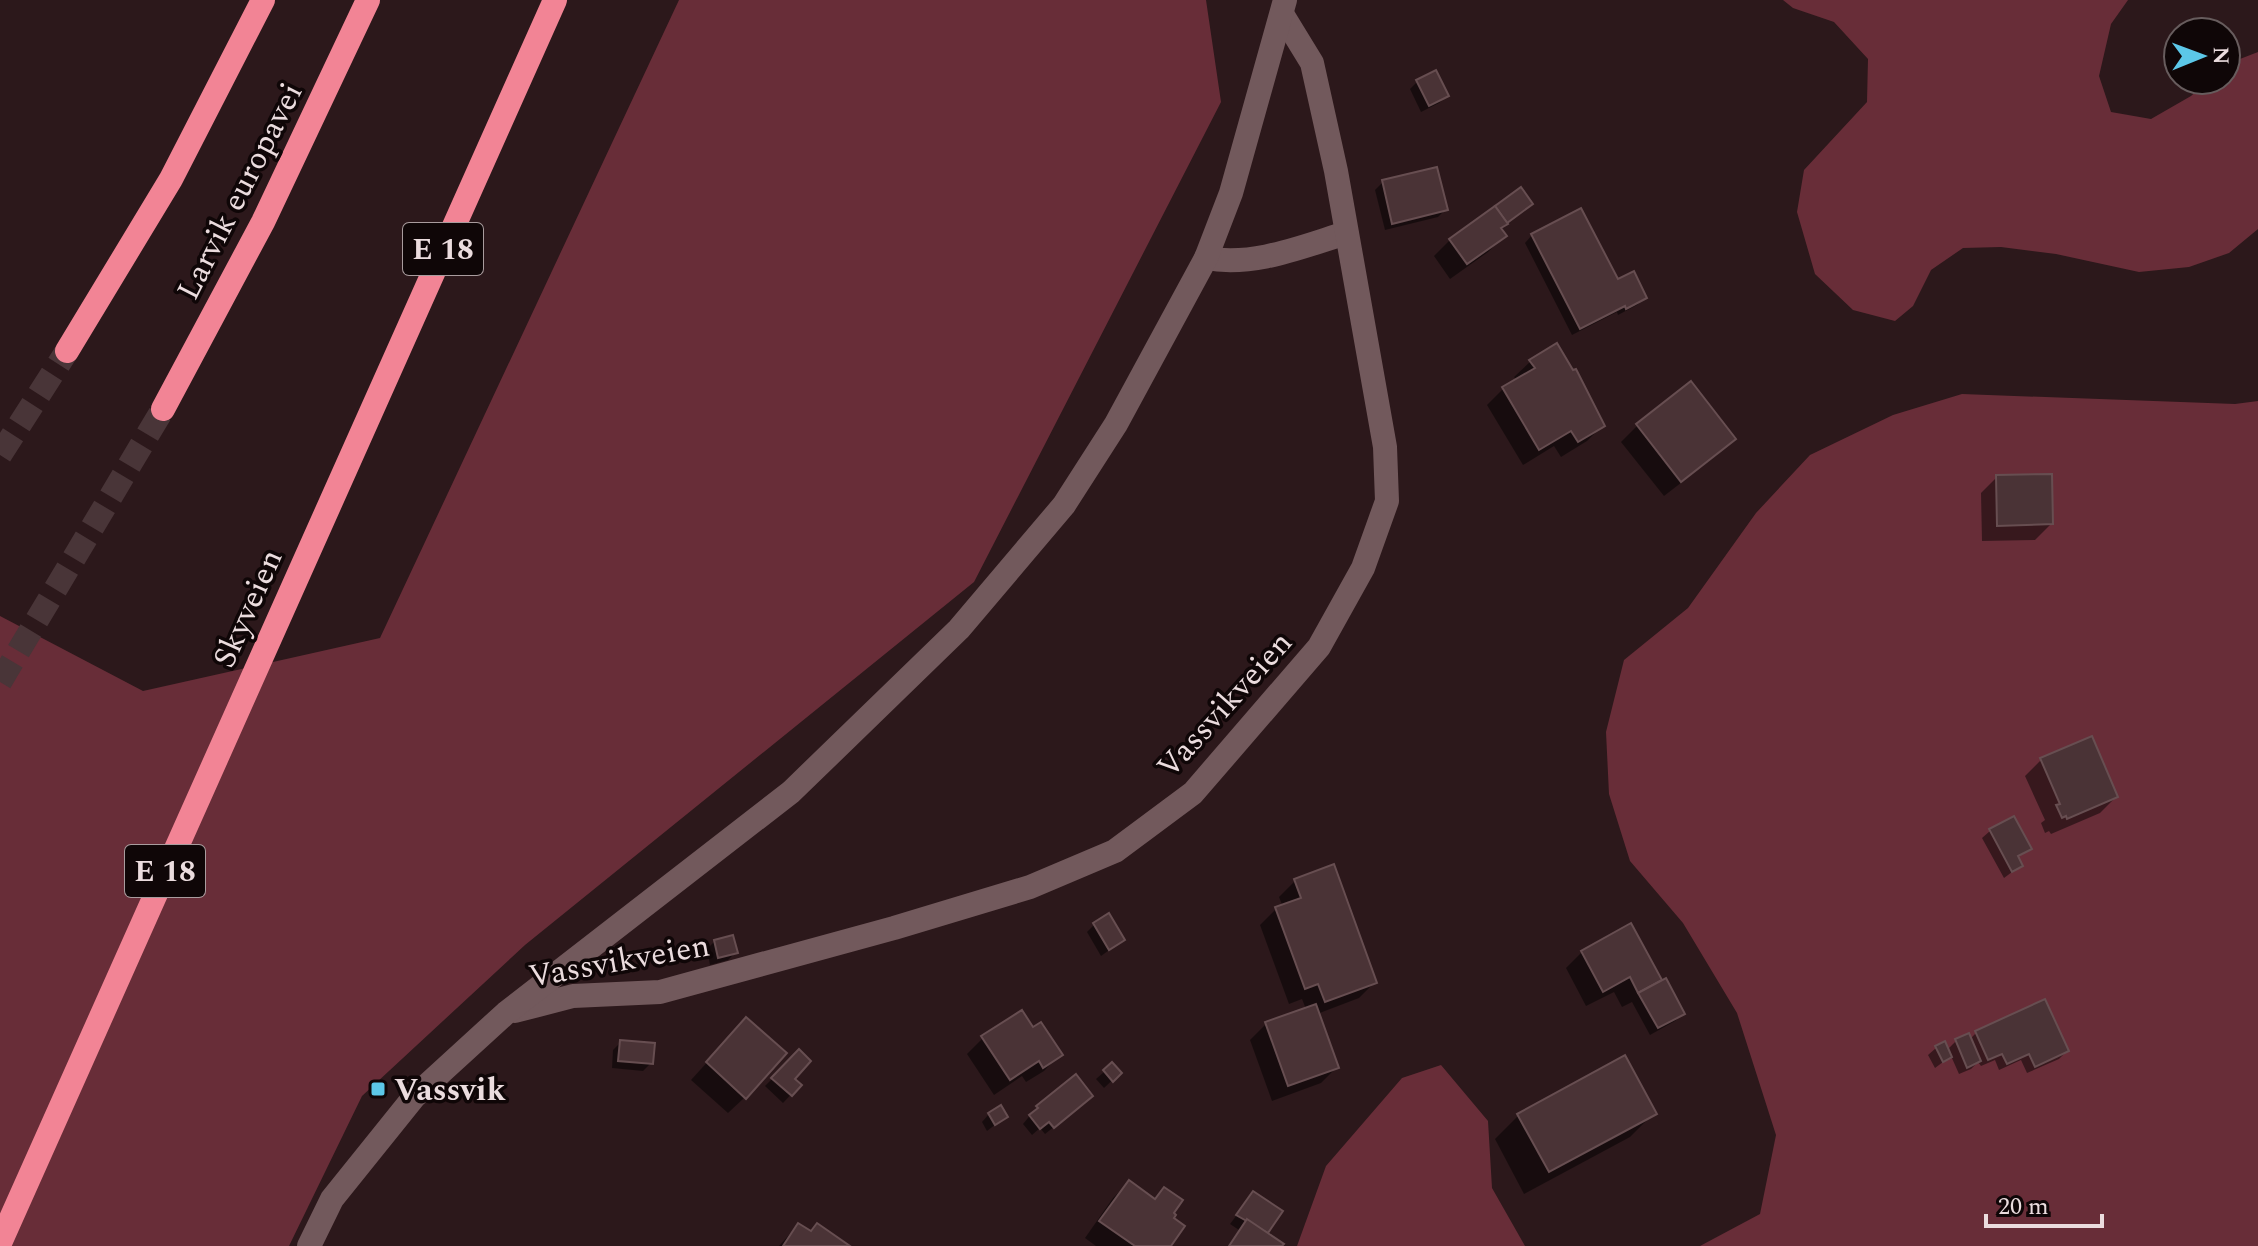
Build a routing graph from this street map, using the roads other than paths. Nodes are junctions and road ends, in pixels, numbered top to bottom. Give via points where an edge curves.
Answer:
1 (263, 0) edge
2 (368, 0) edge
3 (555, 0) edge
4 (1284, 7) edge
5 (1346, 233) junction
6 (1206, 258) junction
7 (67, 351) tunnel mouth
8 (163, 409) tunnel mouth
9 (506, 1013) junction
10 (0, 1243) edge
11 (309, 1246) edge

1 - 7 highway, Larvik europavei via 171,179
2 - 8 highway, Larvik europavei via 263,222
3 - 10 highway, Skyveien / E 18
4 - 5 street, Vassvikveien via 1312,63
4 - 6 street, Vassvikveien via 1231,193
5 - 6 street via 1278,254 1229,262
5 - 9 street, Vassvikveien via 1385,447 1387,501 1363,568 1319,647 1193,793 1115,851 1030,887 660,992 573,996
6 - 9 street, Vassvikveien via 1116,424 1064,505 959,629 791,792
9 - 11 street, Vassvikveien via 414,1097 332,1199

